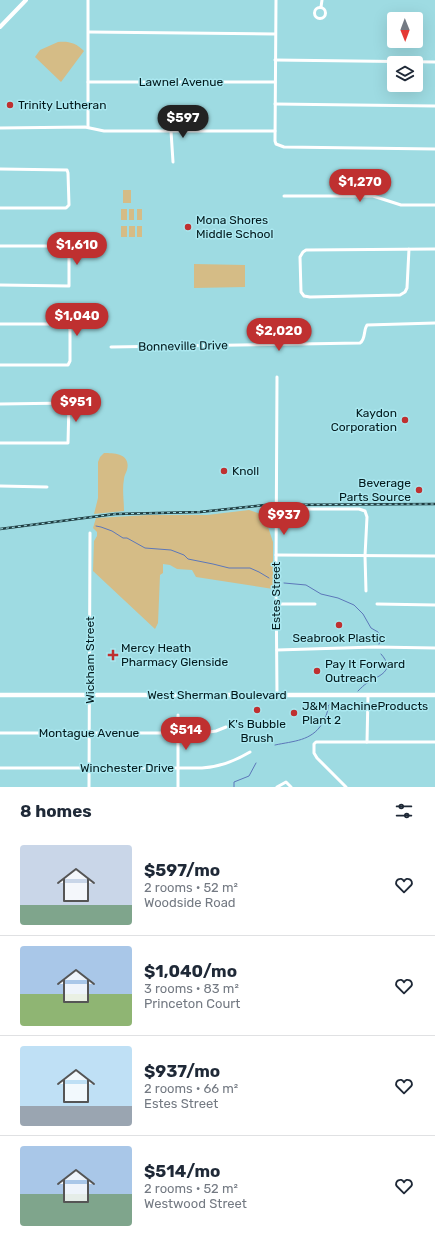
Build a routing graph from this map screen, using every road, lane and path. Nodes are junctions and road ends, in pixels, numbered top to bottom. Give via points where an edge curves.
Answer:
1 (26, 0) edge
2 (88, 0) edge
3 (276, 0) edge
4 (322, 0) edge
5 (321, 7) dead end
6 (0, 26) edge
7 (89, 32) junction
8 (275, 34) junction
9 (275, 60) junction
10 (435, 62) edge
11 (88, 82) junction
12 (275, 82) junction
13 (275, 104) junction
14 (435, 106) edge
15 (88, 127) junction
16 (0, 128) edge
17 (171, 131) junction
18 (275, 131) junction
19 (435, 149) edge
20 (173, 162) dead end
21 (0, 169) edge
22 (284, 196) dead end
23 (435, 205) edge
24 (0, 208) edge
25 (0, 246) edge
26 (408, 249) junction
27 (435, 249) edge
28 (0, 285) edge
29 (435, 323) edge
30 (0, 324) edge
31 (111, 347) dead end
32 (0, 365) edge
33 (277, 377) dead end
34 (0, 404) edge
35 (0, 443) edge
36 (0, 486) edge
37 (47, 487) dead end
38 (277, 509) junction
39 (90, 533) dead end
40 (276, 555) junction
41 (365, 556) junction
42 (435, 556) edge
43 (366, 591) dead end
44 (277, 604) junction
45 (315, 604) dead end
46 (377, 604) dead end
47 (435, 605) edge
48 (435, 648) edge
49 (277, 650) junction
50 (0, 695) edge
51 (90, 695) junction
52 (277, 695) junction
53 (368, 695) junction
54 (435, 695) edge
55 (178, 715) dead end
56 (226, 727) dead end
57 (0, 733) edge
58 (89, 733) junction
59 (178, 733) junction
60 (367, 742) junction
61 (435, 742) edge
62 (250, 752) dead end
63 (0, 768) edge
64 (89, 768) junction
65 (178, 769) junction
66 (89, 787) edge
67 (178, 787) edge
68 (277, 787) edge
69 (291, 787) edge
70 (346, 787) edge

1 - 6 street
2 - 7 street
3 - 8 street
4 - 5 street
7 - 8 street
7 - 11 street
8 - 9 street
9 - 10 street
9 - 12 street
11 - 12 street, Lawnel Avenue
11 - 15 street
12 - 13 street
13 - 14 street
13 - 18 street
15 - 16 street
15 - 17 street via 104,131
17 - 18 street
17 - 20 street
18 - 19 street via 276,144 284,147
21 - 24 street via 67,170 69,205 66,208
22 - 23 street via 373,196 401,205
25 - 28 street via 70,246 69,286
26 - 26 street via 306,250 300,257 300,288 303,295 310,297 400,295 408,288
26 - 27 street
29 - 31 street, Bonneville Drive via 367,325 360,343
30 - 32 street via 66,324 70,328 68,365
33 - 38 street, Estes Street
34 - 35 street via 69,404 68,443
36 - 37 street
38 - 40 street, Estes Street
38 - 41 street via 365,511
39 - 51 street, Wickham Street
40 - 41 street
40 - 44 street, Estes Street
41 - 42 street
41 - 43 street
44 - 45 street
44 - 49 street, Estes Street
46 - 47 street
48 - 49 street
49 - 52 street, Estes Street
50 - 51 main road, West Sherman Boulevard
51 - 52 main road, West Sherman Boulevard
51 - 58 street, Wickham Street
52 - 53 main road, West Sherman Boulevard
53 - 54 main road, West Sherman Boulevard
53 - 60 street
55 - 59 street
56 - 59 street, Montague Avenue via 210,732
57 - 58 street, Montague Avenue
58 - 59 street, Montague Avenue
58 - 64 street, Wickham Street
59 - 65 street
60 - 61 street
60 - 70 street via 314,744 317,758
62 - 65 street, Winchester Drive via 215,767
63 - 64 street, Winchester Drive
64 - 65 street, Winchester Drive
64 - 66 street, Wickham Street
65 - 67 street
68 - 69 street via 286,782

